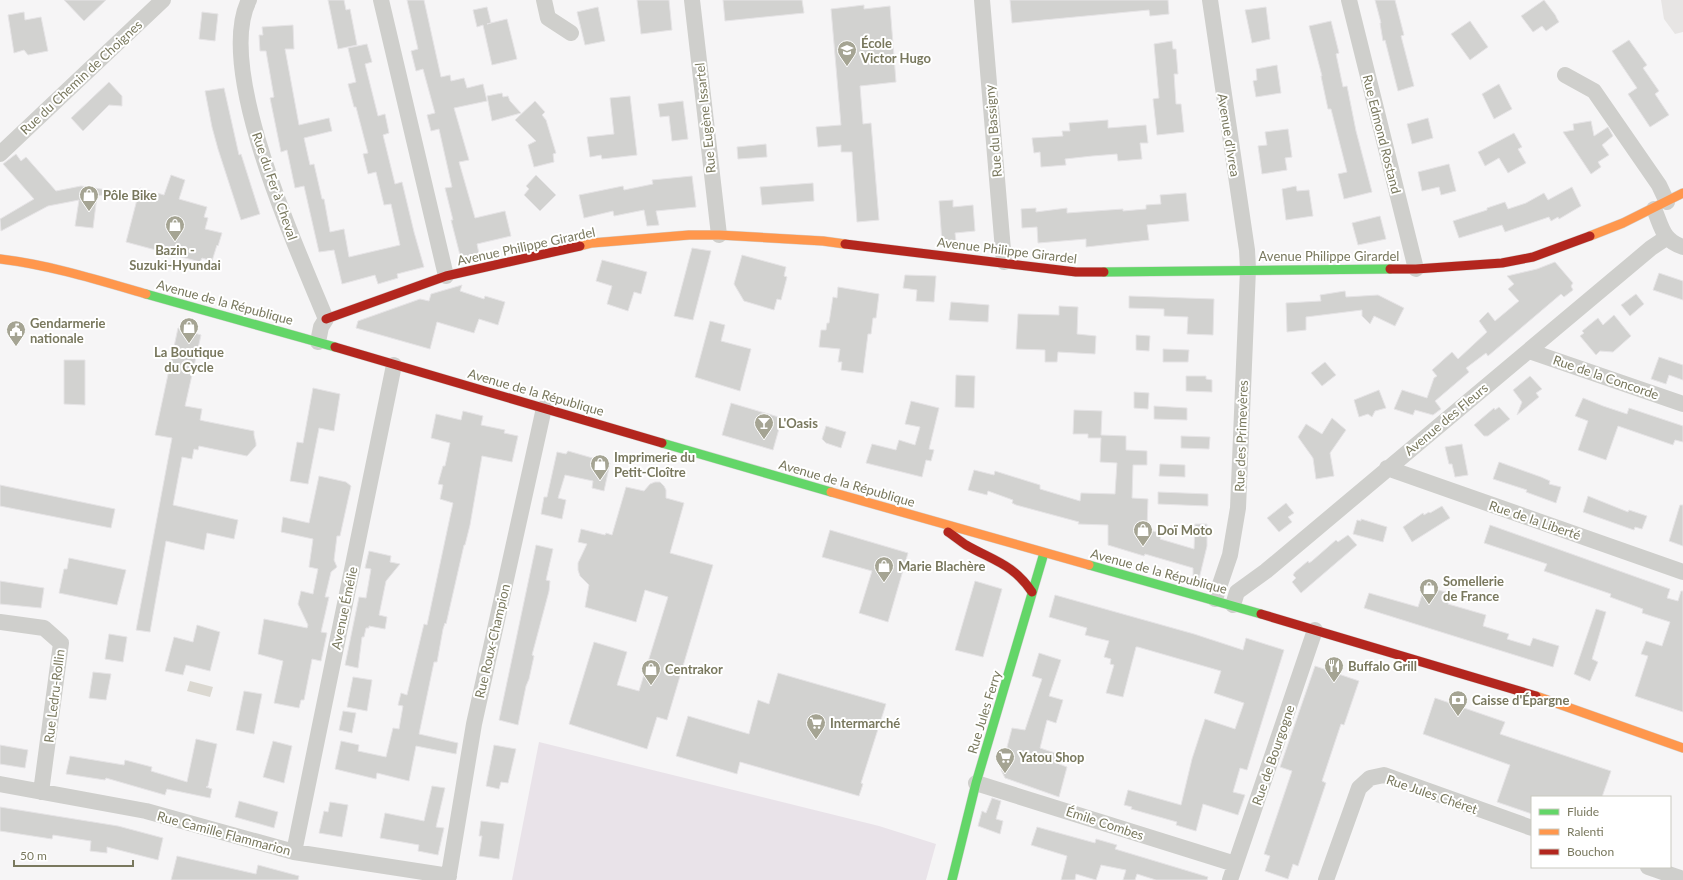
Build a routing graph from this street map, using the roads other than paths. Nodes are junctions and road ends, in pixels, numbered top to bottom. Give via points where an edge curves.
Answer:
1 (163, 0) edge
2 (246, 0) edge
3 (381, 0) edge
4 (544, 0) edge
5 (692, 0) edge
6 (982, 0) edge
7 (1210, 0) edge
8 (1349, 0) edge
9 (570, 33) dead end
10 (1565, 76) dead end
11 (0, 154) edge
12 (1683, 193) edge
13 (1661, 205) junction
14 (719, 235) junction
15 (1666, 238) junction
16 (1683, 247) edge
17 (0, 259) edge
18 (1004, 262) junction
19 (1416, 268) junction
20 (1248, 269) junction
21 (446, 276) junction
22 (326, 319) junction
23 (318, 342) junction
24 (1529, 351) junction
25 (394, 365) junction
26 (1683, 404) edge
27 (544, 408) junction
28 (1387, 468) junction
29 (932, 521) junction
30 (1044, 553) junction
31 (1683, 572) edge
32 (1032, 592) junction
33 (1215, 600) junction
34 (1233, 605) junction
35 (0, 622) edge
36 (1315, 630) junction
37 (1683, 748) edge
38 (976, 783) junction
39 (0, 784) edge
40 (41, 792) junction
41 (1531, 828) edge
42 (294, 852) junction
43 (1235, 864) junction
44 (1651, 868) edge
45 (449, 878) edge
46 (1683, 879) edge
47 (952, 880) edge
48 (1230, 880) edge
49 (1326, 880) edge

1 - 11 street, Rue du Chemin de Choignes
2 - 22 street, Rue du Fer à Cheval via 241,25 242,68 258,144
3 - 21 street
4 - 9 street via 548,18
5 - 14 street, Rue Eugène Issartel
6 - 18 street, Rue du Bassigny
7 - 20 street, Avenue d'Ivrea
8 - 19 street, Rue Edmond Rostand
10 - 13 street via 1594,91 1659,184
12 - 13 main road, Avenue Philippe Girardel
13 - 15 street
13 - 19 main road, Avenue Philippe Girardel via 1533,257 1502,263
14 - 18 main road, Avenue Philippe Girardel via 823,242
14 - 21 main road, Avenue Philippe Girardel via 592,243
15 - 16 street via 1673,244
15 - 24 street, Avenue des Fleurs
17 - 23 main road, Avenue de la République via 61,270
18 - 20 main road, Avenue Philippe Girardel via 1076,272
19 - 20 main road, Avenue Philippe Girardel
20 - 33 street, Rue des Primevères via 1238,508 1230,555
21 - 22 main road, Avenue Philippe Girardel
22 - 23 street
23 - 25 main road, Avenue de la République
24 - 26 street, Rue de la Concorde
24 - 28 street, Avenue des Fleurs
25 - 27 main road, Avenue de la République
25 - 42 street, Avenue Émélie
27 - 29 main road, Avenue de la République
27 - 45 street, Rue Roux-Champion via 474,724
28 - 31 street, Rue de la Liberté
28 - 34 street, Avenue des Fleurs via 1266,571 1237,592
29 - 30 main road, Avenue de la République
29 - 32 main road via 965,545 1011,568 1025,580
30 - 32 main road, Rue Jules Ferry
30 - 33 main road, Avenue de la République
32 - 38 main road, Rue Jules Ferry
33 - 34 main road, Avenue de la République
34 - 36 main road, Avenue de la République
35 - 40 street, Rue Ledru-Rollin via 44,628 61,643
36 - 37 main road, Avenue de la République via 1540,697
36 - 43 street, Rue de Bourgogne
38 - 43 street, Émile Combes
38 - 47 main road, Rue Jules Ferry
39 - 40 street, Rue Camille Flammarion
40 - 42 street, Rue Camille Flammarion via 146,811
41 - 49 street, Rue Jules Chéret via 1384,776 1370,778 1359,788
42 - 45 street, Rue Camille Flammarion
43 - 48 street, Rue de Bourgogne
44 - 46 street

